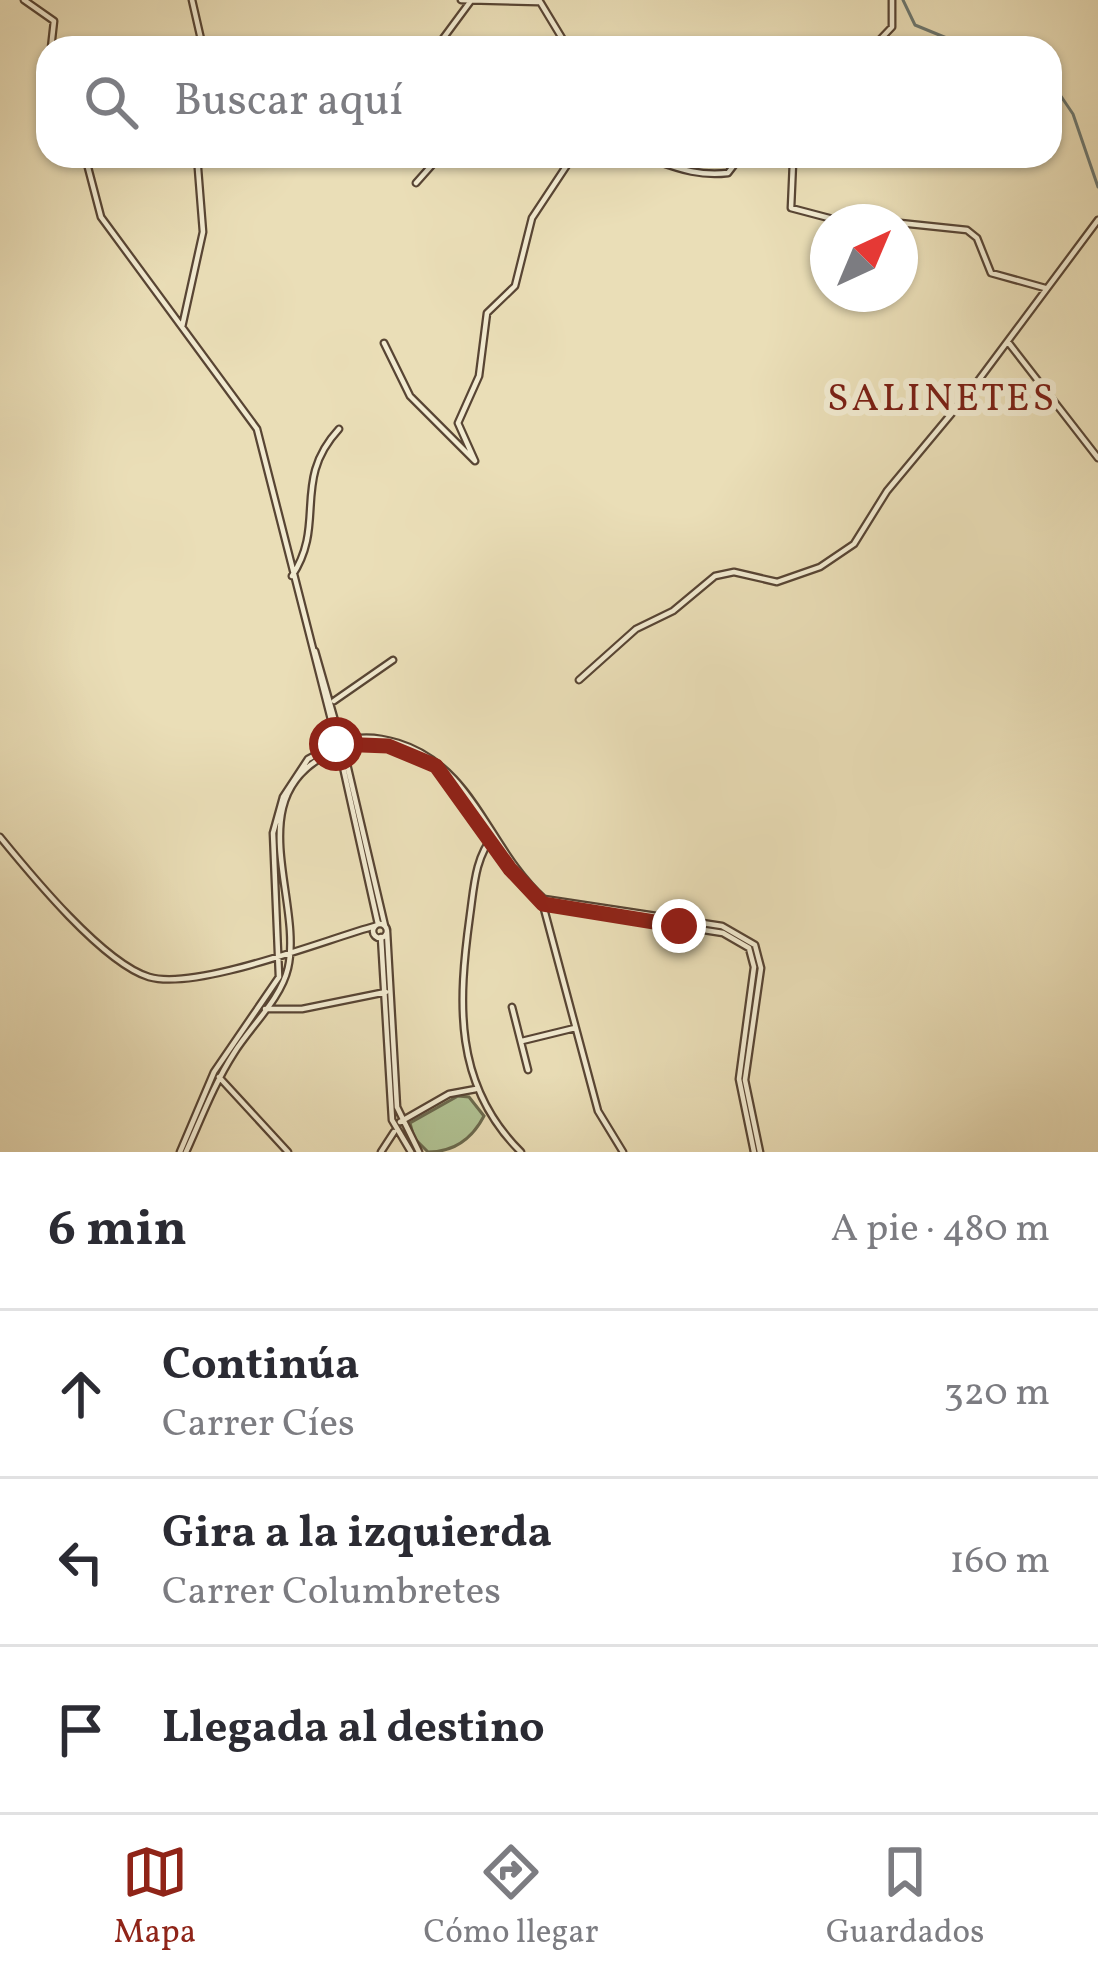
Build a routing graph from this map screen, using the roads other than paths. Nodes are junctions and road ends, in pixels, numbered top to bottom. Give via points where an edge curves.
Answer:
1 (24, 0) edge
2 (192, 0) edge
3 (461, 0) edge
4 (892, 0) edge
5 (538, 1) edge
6 (470, 2) edge
7 (52, 36) edge
8 (200, 36) edge
9 (445, 36) edge
10 (560, 36) edge
11 (883, 36) edge
12 (88, 168) edge
13 (198, 168) edge
14 (429, 168) edge
15 (565, 168) edge
16 (669, 168) edge
17 (732, 168) edge
18 (793, 168) edge
19 (416, 183) dead end
20 (810, 213) edge
21 (1098, 220) edge
22 (918, 226) edge
23 (1045, 288) junction
24 (182, 327) junction
25 (1008, 342) junction
26 (384, 343) dead end
27 (339, 429) dead end
28 (1098, 458) edge
29 (292, 576) junction
30 (393, 660) dead end
31 (579, 680) dead end
32 (329, 702) junction
33 (340, 745) junction
34 (0, 837) edge
35 (492, 837) junction
36 (544, 902) junction
37 (380, 930) junction
38 (290, 954) junction
39 (280, 956) junction
40 (386, 992) junction
41 (512, 1007) dead end
42 (265, 1009) junction
43 (575, 1028) junction
44 (521, 1042) junction
45 (528, 1070) dead end
46 (219, 1077) junction
47 (476, 1089) junction
48 (400, 1121) junction
49 (395, 1130) junction
50 (183, 1152) edge
51 (289, 1152) edge
52 (381, 1152) edge
53 (411, 1152) edge
54 (419, 1152) edge
55 (521, 1152) edge
56 (622, 1152) edge
57 (757, 1152) edge

1 - 7 street via 54,22
2 - 8 street
3 - 6 street
4 - 11 street via 892,26
5 - 6 street
5 - 10 street
6 - 9 street
12 - 24 street via 101,217
13 - 24 street via 203,232
14 - 19 street
15 - 26 street via 532,218 515,286 484,321 476,388 458,423 475,461 410,396
16 - 17 street via 711,175
18 - 20 street via 791,208
21 - 23 street
22 - 23 street via 967,230 991,273
23 - 25 street
24 - 29 street via 251,416
25 - 28 street
25 - 31 street via 841,554 777,582 716,576 636,629
27 - 29 street via 308,486 309,546
29 - 32 street
30 - 32 street
32 - 33 street
33 - 35 street via 388,746 436,766
33 - 37 street
33 - 38 street via 310,767 283,814
33 - 39 street via 299,768 275,818
34 - 39 street via 74,921 145,976 192,976
35 - 36 street
35 - 47 street via 475,880 463,984 463,1042
36 - 43 street
36 - 57 street via 723,933 749,948 754,968 739,1079
37 - 38 street
37 - 40 street
37 - 48 street
38 - 39 street
38 - 42 street
39 - 50 street via 279,976 214,1072
40 - 42 street
40 - 49 street
41 - 44 street
42 - 46 street
43 - 44 street
43 - 56 street via 604,1129
44 - 45 street
46 - 50 street
46 - 51 street
47 - 48 street
47 - 55 street
48 - 49 street
48 - 54 street
49 - 52 street
49 - 53 street

